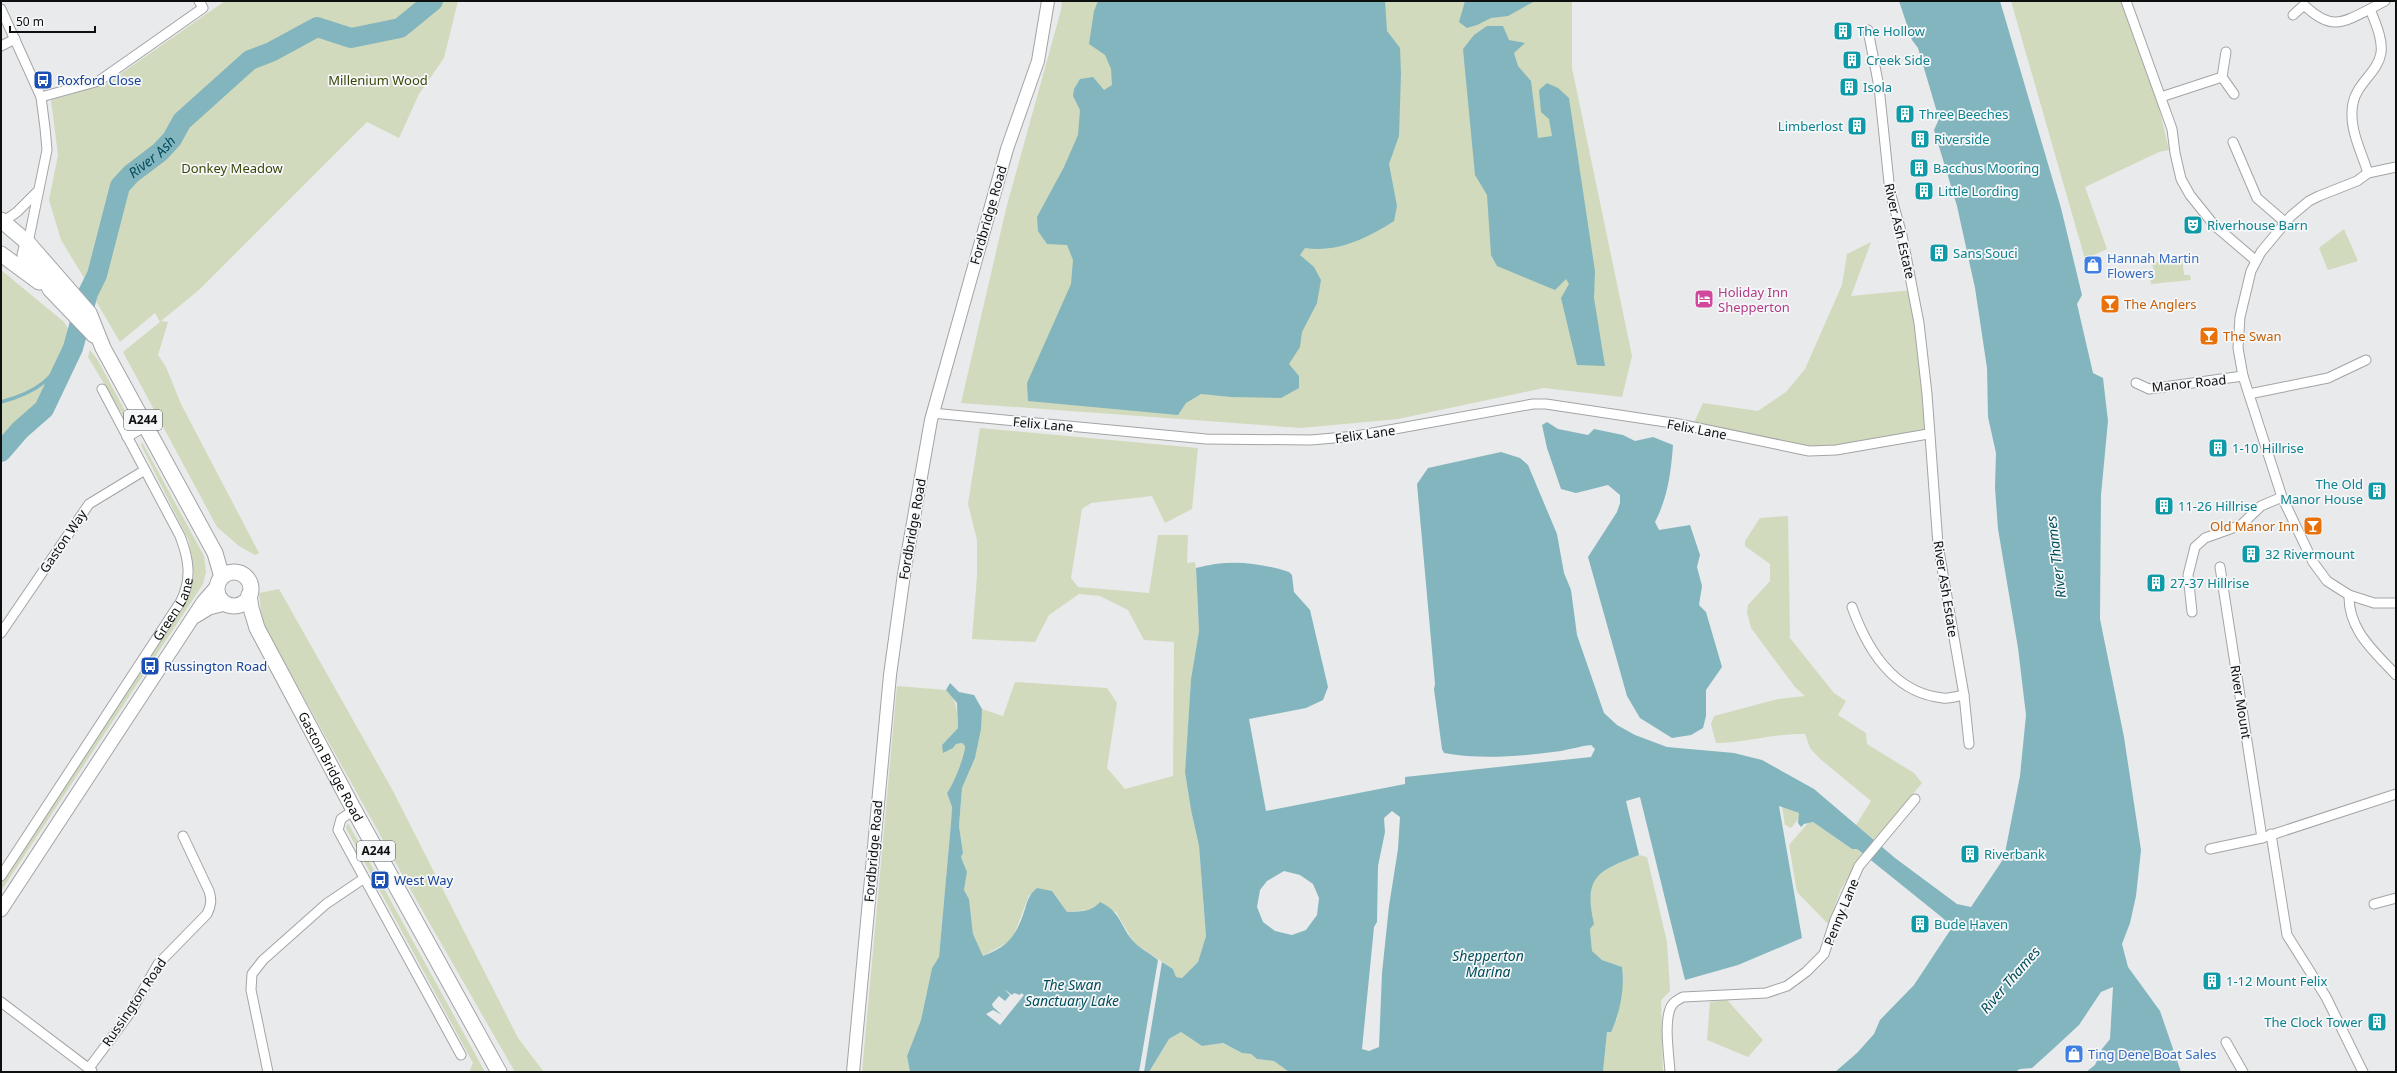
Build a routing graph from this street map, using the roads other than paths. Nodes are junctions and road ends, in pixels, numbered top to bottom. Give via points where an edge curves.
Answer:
1 (199, 1) edge
2 (1048, 1) edge
3 (2385, 1) edge
4 (2129, 2) edge
5 (2304, 3) edge
6 (1, 9) edge
7 (2370, 9) junction
8 (2293, 15) dead end
9 (1868, 30) dead end
10 (15, 39) junction
11 (1, 46) edge
12 (2226, 52) dead end
13 (2222, 77) junction
14 (2234, 94) dead end
15 (40, 97) junction
16 (2161, 98) junction
17 (2234, 142) dead end
18 (2396, 166) edge
19 (2368, 173) junction
20 (37, 192) junction
21 (2, 222) edge
22 (2286, 223) junction
23 (28, 243) junction
24 (1, 254) edge
25 (2255, 260) junction
26 (50, 289) junction
27 (83, 318) junction
28 (2366, 360) dead end
29 (2243, 376) junction
30 (2136, 383) dead end
31 (102, 389) dead end
32 (2249, 394) junction
33 (932, 413) junction
34 (146, 426) junction
35 (1928, 434) junction
36 (127, 437) junction
37 (145, 470) junction
38 (2282, 497) junction
39 (215, 553) junction
40 (2220, 567) dead end
41 (237, 573) junction
42 (219, 582) junction
43 (249, 595) junction
44 (2349, 595) junction
45 (2396, 604) edge
46 (229, 605) junction
47 (1852, 607) dead end
48 (2192, 612) dead end
49 (195, 617) junction
50 (257, 628) junction
51 (1, 633) edge
52 (2396, 675) edge
53 (1964, 695) junction
54 (1969, 744) dead end
55 (2396, 794) edge
56 (1916, 799) dead end
57 (354, 810) junction
58 (2271, 834) junction
59 (183, 836) dead end
60 (2262, 838) junction
61 (2210, 849) dead end
62 (1, 876) edge
63 (363, 879) junction
64 (2396, 898) edge
65 (2374, 904) dead end
66 (1, 910) edge
67 (1, 1002) edge
68 (2226, 1042) dead end
69 (461, 1055) dead end
70 (91, 1070) edge
71 (268, 1072) edge
72 (499, 1072) edge
73 (853, 1072) edge
74 (1670, 1072) edge
75 (2243, 1072) edge
76 (2363, 1072) edge

1 - 15 street via 202,8 99,81
2 - 33 street, Fordbridge Road via 1038,61 1007,149
3 - 7 street
4 - 16 street
5 - 7 street via 2319,18 2329,22 2350,19
5 - 8 street
6 - 10 street
7 - 19 street via 2381,53 2379,60 2356,92 2352,112 2354,132
9 - 35 street, River Ash Estate via 1879,87 1890,192 1902,235 1919,323 1927,394
10 - 11 street
10 - 15 street
12 - 13 street
13 - 14 street
13 - 16 street
15 - 20 street via 47,150
16 - 25 street via 2172,129 2181,179 2190,195 2227,238
17 - 22 street via 2257,198
18 - 19 street, Manor Road
19 - 22 street, Manor Road via 2357,181 2309,201
20 - 21 street via 17,212
20 - 23 street
21 - 23 main road, A244
22 - 25 street, Manor Road
23 - 26 main road via 25,255 43,274
23 - 27 main road, A244 via 78,300
24 - 26 main road, A244
25 - 29 street, Manor Road via 2247,283 2238,334
26 - 27 main road, A244
27 - 34 main road, A244 via 98,338
28 - 32 street via 2328,378
29 - 30 street, Manor Road via 2148,388
29 - 32 street, Manor Road
31 - 36 street, Green Lane
32 - 38 street, Manor Road
33 - 35 street, Felix Lane via 1206,438 1311,440 1356,436 1533,404 1546,404 1679,424 1793,449 1836,450
33 - 73 street, Fordbridge Road via 904,574 890,675
34 - 36 street
34 - 39 main road, A244
35 - 53 street, River Ash Estate via 1938,545
36 - 37 street, Green Lane
37 - 51 street, Gaston Way via 89,504
37 - 62 street, Green Lane via 184,544 189,577 185,593
38 - 44 street, Manor Road via 2321,575 2332,586
38 - 48 street via 2261,506 2241,525 2205,538 2195,547 2188,575
39 - 41 main road, A244
39 - 42 main road, A244
40 - 60 street, River Mount
41 - 42 main road via 229,573
41 - 43 main road via 248,581
42 - 46 main road via 220,599
42 - 49 main road, Green Lane
43 - 46 main road via 242,604
43 - 50 main road, Gaston Bridge Road / A244
44 - 45 street, Manor Road via 2374,602
44 - 52 street via 2350,615 2356,627
46 - 49 main road, Green Lane via 209,608
46 - 50 main road, Gaston Bridge Road / A244
47 - 53 street via 1867,644 1890,674 1924,694 1944,698
49 - 66 main road, Green Lane
50 - 57 main road, Gaston Bridge Road / A244
53 - 54 street, River Ash Estate
55 - 58 street
56 - 74 street, Penny Lane via 1860,866 1835,920 1824,954 1806,972 1787,986 1766,993 1683,997 1672,1004 1668,1033
57 - 63 street via 341,819 338,830
57 - 72 main road, Gaston Bridge Road / A244
58 - 60 street
58 - 76 street via 2287,935 2326,997
59 - 70 street, Russington Road via 210,891 210,907 207,914 158,964 130,1013
60 - 61 street
63 - 69 street
63 - 71 street via 326,904 263,960 252,974 251,990
64 - 65 street
67 - 70 street
68 - 75 street

